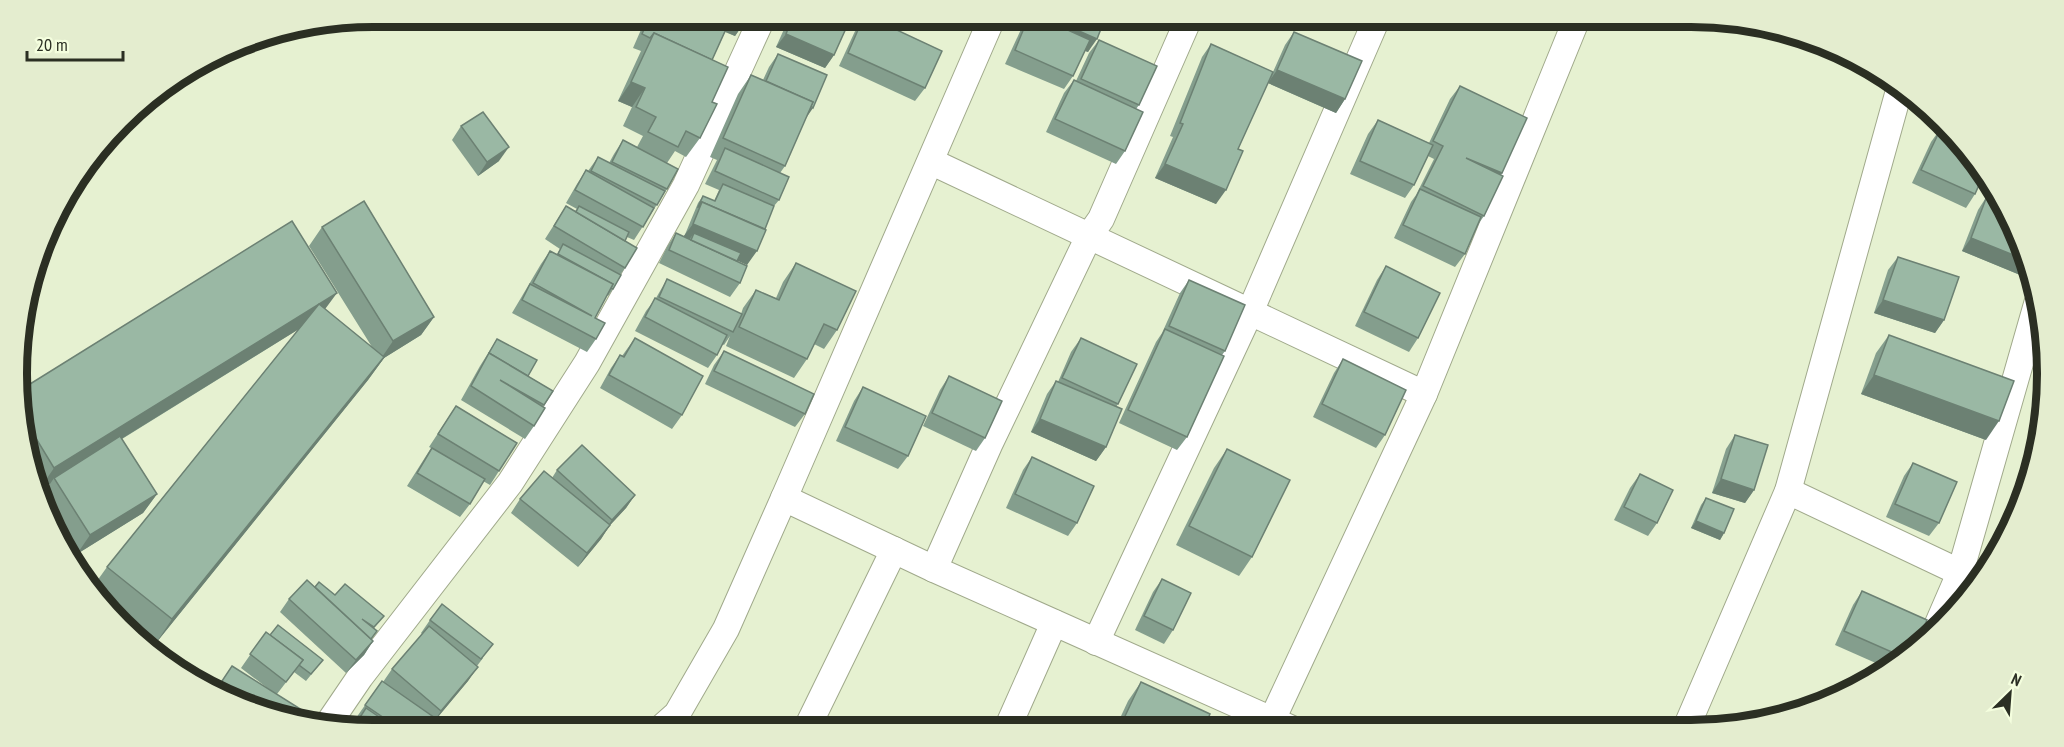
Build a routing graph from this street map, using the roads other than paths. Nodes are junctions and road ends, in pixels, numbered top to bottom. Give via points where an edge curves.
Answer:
1 (758, 27) edge
2 (988, 27) edge
3 (1186, 27) edge
4 (1373, 27) edge
5 (1574, 27) edge
6 (1897, 96) edge
7 (932, 162) junction
8 (1089, 236) junction
9 (1250, 312) junction
10 (2033, 321) edge
11 (1424, 394) junction
12 (1788, 491) junction
13 (784, 498) junction
14 (894, 550) junction
15 (934, 569) junction
16 (1968, 577) edge
17 (1959, 591) edge
18 (1054, 624) junction
19 (1096, 642) junction
20 (332, 717) edge
21 (670, 720) edge
22 (810, 720) edge
23 (1011, 720) edge
24 (1264, 720) edge
25 (1283, 720) edge
26 (1689, 720) edge

1 - 20 street via 686,186 587,363 510,483
2 - 7 street
3 - 8 street via 1101,219
4 - 9 street
5 - 11 street
6 - 12 street
7 - 8 street
7 - 13 street
8 - 9 street
8 - 15 street
9 - 11 street
9 - 19 street
10 - 16 street
11 - 25 street
12 - 16 street
12 - 26 street
13 - 14 street
13 - 21 street via 726,629
14 - 15 street
14 - 22 street
15 - 18 street
16 - 17 street
18 - 19 street
18 - 23 street
19 - 24 street via 1211,708

